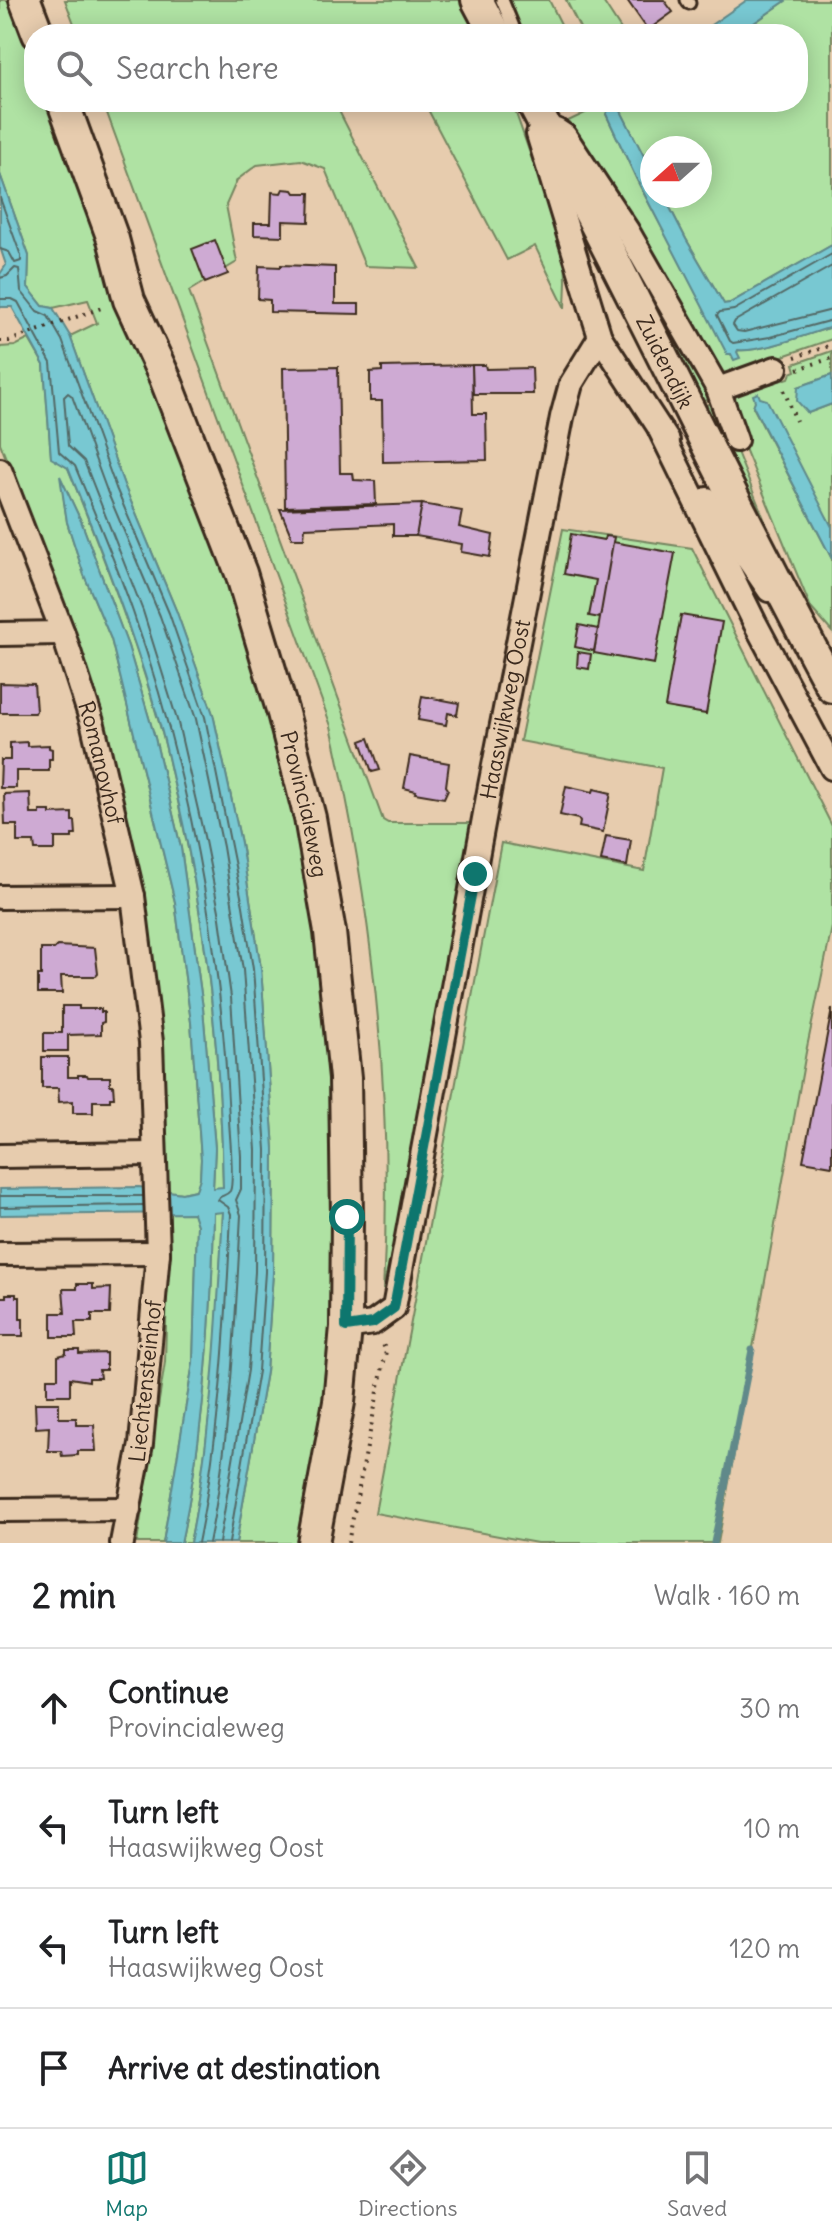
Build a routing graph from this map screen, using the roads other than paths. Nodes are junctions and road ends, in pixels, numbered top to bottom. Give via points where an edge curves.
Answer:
1 (25, 0) edge
2 (477, 0) edge
3 (502, 0) edge
4 (34, 24) edge
5 (490, 24) edge
6 (512, 24) edge
7 (67, 112) edge
8 (535, 112) edge
9 (536, 112) edge
10 (538, 112) edge
11 (600, 337) junction
12 (776, 368) road end
13 (718, 389) junction
14 (660, 430) junction
15 (736, 440) dead end
16 (0, 470) edge
17 (788, 605) junction
18 (63, 633) junction
19 (0, 634) edge
20 (832, 687) edge
21 (832, 768) edge
22 (133, 896) junction
23 (0, 897) edge
24 (154, 1154) junction
25 (0, 1156) edge
26 (158, 1220) joint
27 (158, 1253) junction
28 (0, 1254) edge
29 (360, 1325) junction
30 (129, 1509) junction
31 (0, 1510) edge
32 (122, 1543) edge
33 (313, 1543) edge

1 - 4 main road
2 - 5 main road
3 - 6 lane
7 - 29 main road, Provincialeweg via 113,239 129,300 241,573 310,818 340,1011 347,1217
8 - 11 street
9 - 17 main road, Zuidendijk
10 - 13 street, Zuidendijk via 565,136 627,230
11 - 14 street, Zuidendijk
11 - 29 street, Haaswijkweg Oost via 571,384 562,417 394,1308
12 - 13 street
13 - 15 street, Zuidendijk
14 - 17 street, Zuidendijk via 766,588
14 - 21 street
16 - 18 street, Romanovhof
17 - 20 main road, Zuidendijk
18 - 19 street
18 - 22 street, Romanovhof via 93,725
22 - 23 street
22 - 24 street, Romanovhof via 151,1042
24 - 25 street
24 - 26 street, Romanovhof
26 - 27 street, Liechtensteinhof
27 - 28 street
27 - 30 street, Liechtensteinhof via 141,1444
29 - 33 main road, Provincialeweg via 339,1402
30 - 31 street
30 - 32 street, Liechtensteinhof

